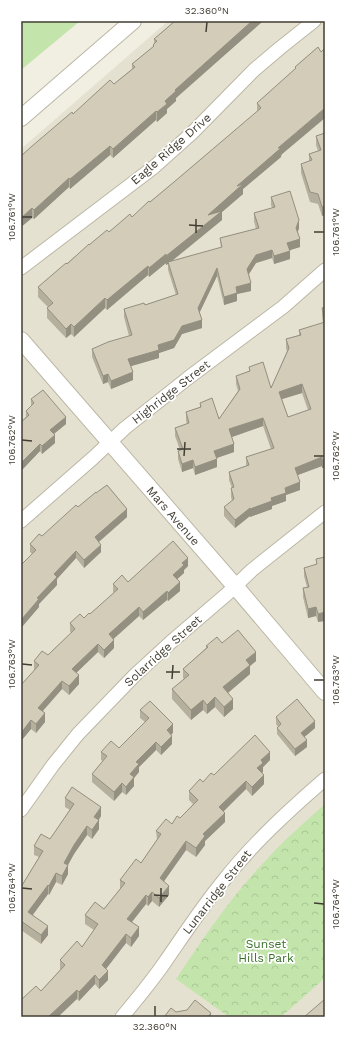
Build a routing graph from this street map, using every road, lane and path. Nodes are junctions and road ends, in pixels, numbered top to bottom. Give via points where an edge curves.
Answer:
1 (133, 21) edge
2 (314, 21) edge
3 (21, 118) edge
4 (21, 268) edge
5 (325, 270) edge
6 (21, 340) edge
7 (110, 443) junction
8 (325, 512) edge
9 (21, 521) edge
10 (235, 586) junction
11 (325, 692) edge
12 (325, 779) edge
13 (21, 810) edge
14 (122, 1017) edge

1 - 3 street
2 - 4 street, Eagle Ridge Drive via 254,70 192,133 154,167
5 - 7 street, Highridge Street via 283,307 188,378
6 - 7 street, Mars Avenue
7 - 9 street, Highridge Street
7 - 10 street, Mars Avenue
8 - 10 street, Solarridge Street
10 - 11 street, Mars Avenue
10 - 13 street, Solarridge Street via 151,660 104,706 53,765
12 - 14 street, Lunarridge Street via 291,808 236,865

